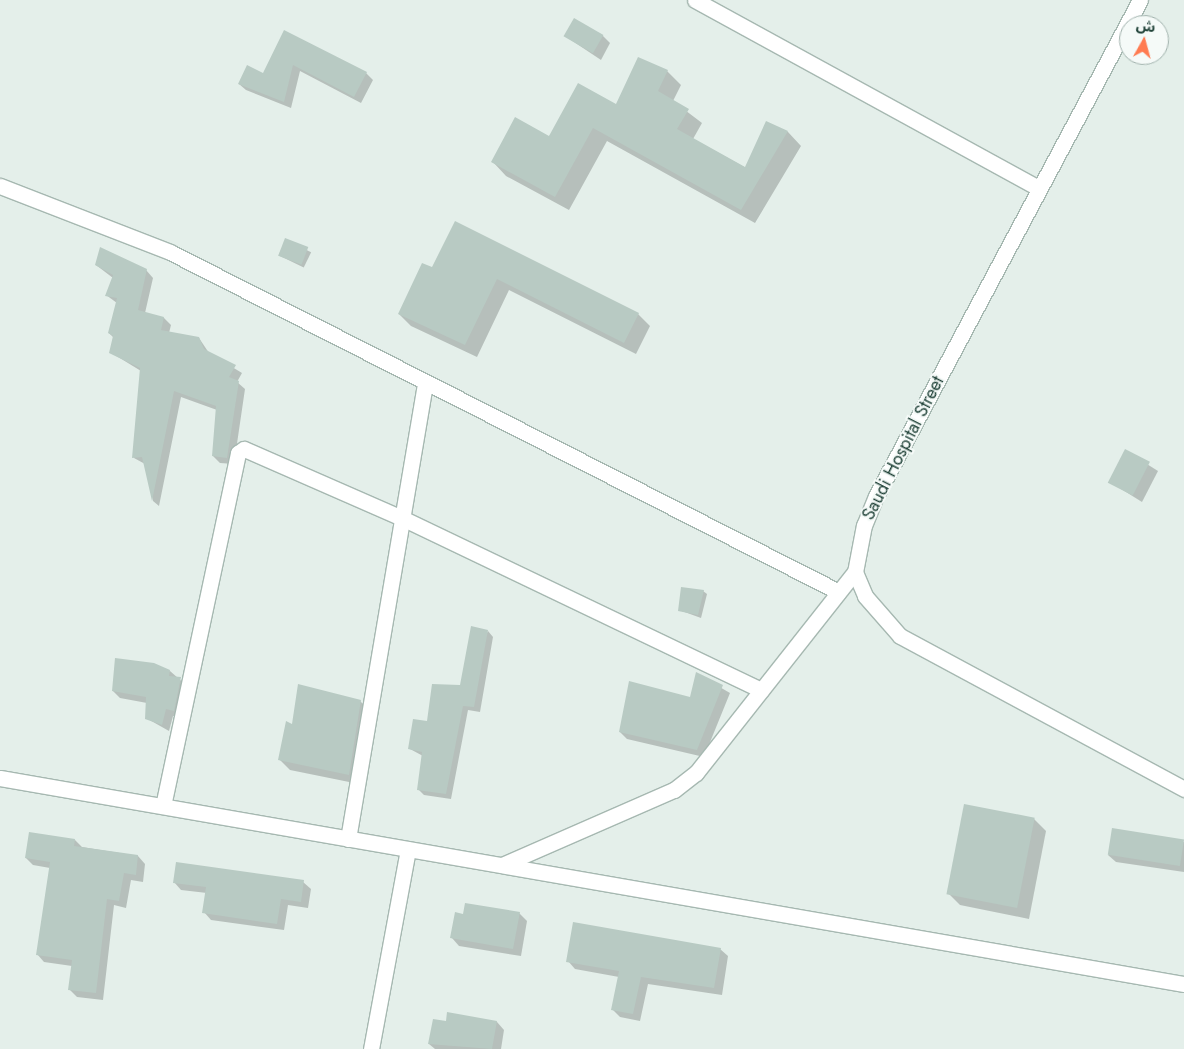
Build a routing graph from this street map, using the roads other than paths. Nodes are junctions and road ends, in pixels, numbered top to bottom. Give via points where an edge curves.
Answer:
1 (695, 0) edge
2 (1140, 0) edge
3 (0, 186) edge
4 (1039, 188) junction
5 (425, 383) junction
6 (404, 519) junction
7 (855, 572) junction
8 (839, 592) junction
9 (762, 690) junction
10 (0, 778) edge
11 (1184, 789) edge
12 (163, 806) junction
13 (348, 839) junction
14 (408, 849) junction
15 (502, 865) junction
16 (1184, 984) edge
17 (371, 1049) edge

1 - 4 street
2 - 4 street, Saudi Hospital Street
3 - 5 street via 170,252
4 - 7 street, Saudi Hospital Street via 876,496 864,525
5 - 6 street
5 - 8 street
6 - 9 street
6 - 12 street via 255,453 238,453
6 - 13 street
7 - 8 street
7 - 11 street via 864,596 900,636
8 - 9 street
9 - 15 street via 696,773 674,790
10 - 12 street
12 - 13 street
13 - 14 street
14 - 15 street
14 - 17 street
15 - 16 street

